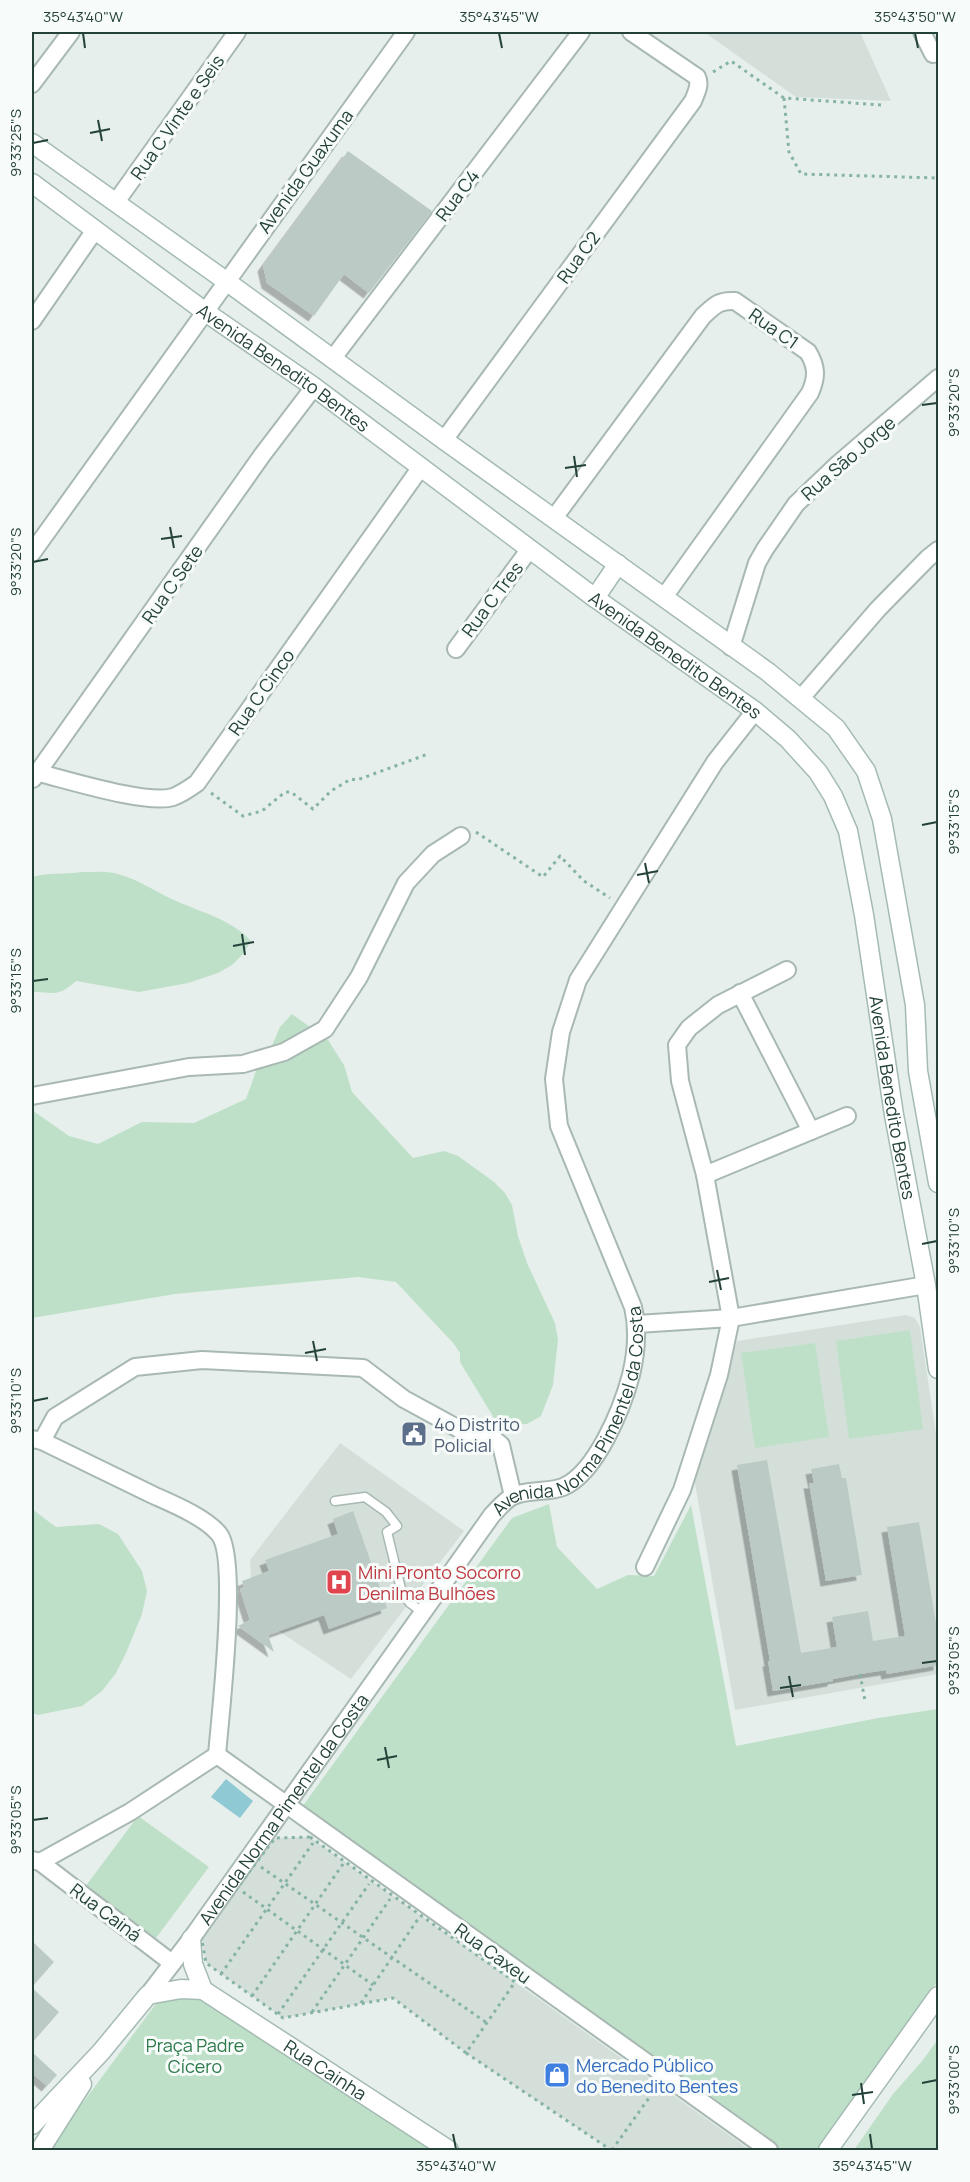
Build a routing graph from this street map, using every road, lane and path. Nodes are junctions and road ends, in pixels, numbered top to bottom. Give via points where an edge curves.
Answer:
1 (71, 32) edge
2 (237, 32) edge
3 (406, 32) edge
4 (581, 32) edge
5 (631, 32) edge
6 (922, 32) edge
7 (933, 54) dead end
8 (695, 77) junction
9 (32, 84) edge
10 (784, 98) junction
11 (881, 105) dead end
12 (32, 143) edge
13 (938, 178) edge
14 (32, 183) edge
15 (116, 202) junction
16 (95, 230) junction
17 (226, 280) junction
18 (204, 311) junction
19 (32, 321) edge
20 (333, 358) junction
21 (939, 378) edge
22 (314, 387) junction
23 (444, 440) junction
24 (421, 467) junction
25 (554, 518) junction
26 (529, 550) junction
27 (939, 550) edge
28 (32, 553) edge
29 (618, 564) junction
30 (664, 597) junction
31 (595, 598) junction
32 (731, 646) junction
33 (456, 649) dead end
34 (801, 698) junction
35 (754, 711) junction
36 (428, 754) dead end
37 (35, 777) edge
38 (198, 783) junction
39 (461, 836) joint
40 (624, 908) junction
41 (787, 970) dead end
42 (741, 993) junction
43 (918, 1071) junction
44 (888, 1076) junction
45 (32, 1096) edge
46 (847, 1116) dead end
47 (811, 1131) junction
48 (936, 1159) edge
49 (705, 1175) junction
50 (939, 1183) edge
51 (926, 1285) junction
52 (731, 1318) junction
53 (637, 1324) junction
54 (939, 1369) edge
55 (37, 1440) edge
56 (513, 1496) junction
57 (335, 1501) dead end
58 (645, 1567) dead end
59 (422, 1612) junction
60 (860, 1674) dead end
61 (865, 1701) dead end
62 (218, 1755) junction
63 (285, 1805) junction
64 (315, 1840) junction
65 (36, 1861) edge
66 (345, 1862) junction
67 (256, 1864) junction
68 (372, 1880) junction
69 (285, 1884) junction
70 (237, 1888) junction
71 (393, 1895) junction
72 (315, 1905) junction
73 (267, 1909) junction
74 (421, 1915) junction
75 (342, 1923) junction
76 (297, 1931) junction
77 (363, 1938) junction
78 (191, 1939) junction
79 (324, 1949) junction
80 (392, 1958) junction
81 (172, 1963) junction
82 (345, 1964) junction
83 (221, 1974) junction
84 (373, 1984) junction
85 (203, 1990) junction
86 (148, 1995) junction
87 (252, 1996) junction
88 (939, 1996) edge
89 (360, 2004) junction
90 (312, 2013) junction
91 (278, 2014) junction
92 (486, 2023) junction
93 (101, 2052) junction
94 (466, 2053) junction
95 (658, 2084) dead end
96 (32, 2125) edge
97 (40, 2151) edge
98 (449, 2151) edge
99 (611, 2151) edge
100 (769, 2151) edge
101 (828, 2151) edge

1 - 9 street
2 - 15 street, Rua C Vinte e Seis
3 - 17 street, Avenida Guaxuma
4 - 20 street, Rua C4
5 - 8 street
6 - 7 street
8 - 10 path via 731,61
8 - 23 street, Rua C2 via 693,101
10 - 11 path
10 - 13 path via 789,152 801,174
12 - 15 street, Avenida Benedito Bentes
14 - 16 street, Avenida Benedito Bentes
15 - 17 street, Avenida Benedito Bentes
16 - 18 street, Avenida Benedito Bentes
16 - 19 street
17 - 18 street, Avenida Guaxuma
17 - 20 street, Avenida Benedito Bentes
18 - 22 street, Avenida Benedito Bentes
18 - 28 street
20 - 23 street, Avenida Benedito Bentes
21 - 32 street, Rua São Jorge via 796,504 757,563
22 - 24 street, Avenida Benedito Bentes
22 - 37 street, Rua C Sete
23 - 25 street, Avenida Benedito Bentes
24 - 26 street, Avenida Benedito Bentes
24 - 38 street, Rua C Cinco
25 - 29 street, Avenida Benedito Bentes
25 - 30 street, Rua C1 via 715,305 735,301 808,352 816,374 810,393
26 - 31 street, Avenida Benedito Bentes
26 - 33 street, Rua C Tres
27 - 34 street via 878,609
29 - 30 street, Avenida Benedito Bentes
29 - 31 street
30 - 32 street, Avenida Benedito Bentes
31 - 35 street, Avenida Benedito Bentes
32 - 34 street, Avenida Benedito Bentes
34 - 43 street, Avenida Benedito Bentes via 836,728 866,771 882,819 915,1005
35 - 40 street, Avenida Norma Pimentel da Costa via 715,762
35 - 44 street, Avenida Benedito Bentes via 788,739 818,772 848,831
36 - 38 path via 351,779 313,809 291,792 285,792 262,811 243,816
37 - 38 street, Rua C Cinco via 162,798 174,797
39 - 40 path via 472,829 543,878 560,856 584,880
39 - 45 street via 433,854 406,883 359,977 325,1029 284,1052 243,1064 189,1067
40 - 53 street, Avenida Norma Pimentel da Costa via 578,980 561,1032 554,1079 559,1126
41 - 42 street
42 - 47 street
42 - 49 street via 689,1028 677,1045 680,1081
43 - 44 street
43 - 48 street, Avenida Benedito Bentes
44 - 51 street, Avenida Benedito Bentes
46 - 47 street
47 - 49 street
48 - 50 street, Avenida Benedito Bentes
49 - 52 street
51 - 52 street
51 - 54 street, Avenida Benedito Bentes
52 - 53 street
52 - 58 street via 719,1375 682,1490
53 - 56 street, Avenida Norma Pimentel da Costa via 631,1375 617,1414 604,1443 582,1475 562,1487
55 - 56 street via 55,1418 135,1367 202,1360 363,1368 404,1398 470,1435 484,1431 501,1445
55 - 62 street via 172,1504 220,1534 225,1545 229,1614
56 - 59 street, Avenida Norma Pimentel da Costa via 492,1515
57 - 59 lane via 365,1497 386,1512 396,1526 387,1532 402,1593
59 - 63 street, Avenida Norma Pimentel da Costa
60 - 61 path
62 - 63 street, Rua Caxeu
62 - 65 street via 130,1812
63 - 78 street, Avenida Norma Pimentel da Costa
63 - 100 street, Rua Caxeu
64 - 66 path
64 - 67 path via 276,1838
64 - 69 path
65 - 81 street, Rua Cainá
66 - 68 path
66 - 72 path
67 - 69 path
67 - 70 path
68 - 71 path
68 - 75 path
69 - 72 path
69 - 73 path
70 - 73 path
70 - 83 path via 201,1935 206,1963
71 - 74 path
71 - 77 path
72 - 75 path
72 - 76 path
73 - 76 path
73 - 83 path
74 - 80 path
74 - 92 path via 515,1982
75 - 77 path
75 - 79 path
76 - 79 path
76 - 87 path
77 - 80 path
77 - 82 path
78 - 81 street, Avenida Norma Pimentel da Costa
78 - 85 street via 193,1964
79 - 82 path
79 - 91 path
80 - 84 path
80 - 92 path
81 - 86 street, Avenida Norma Pimentel da Costa
82 - 84 path
82 - 90 path
83 - 87 path
84 - 89 path
85 - 86 street
85 - 98 street, Rua Cainha
86 - 93 street, Avenida Norma Pimentel da Costa
87 - 91 path
88 - 101 street
89 - 90 path
89 - 94 path via 393,1998
90 - 91 path via 283,2018
92 - 94 path
93 - 96 street, Avenida Norma Pimentel da Costa
93 - 97 street, Avenida Norma Pimentel da Costa
94 - 99 path
95 - 99 path

